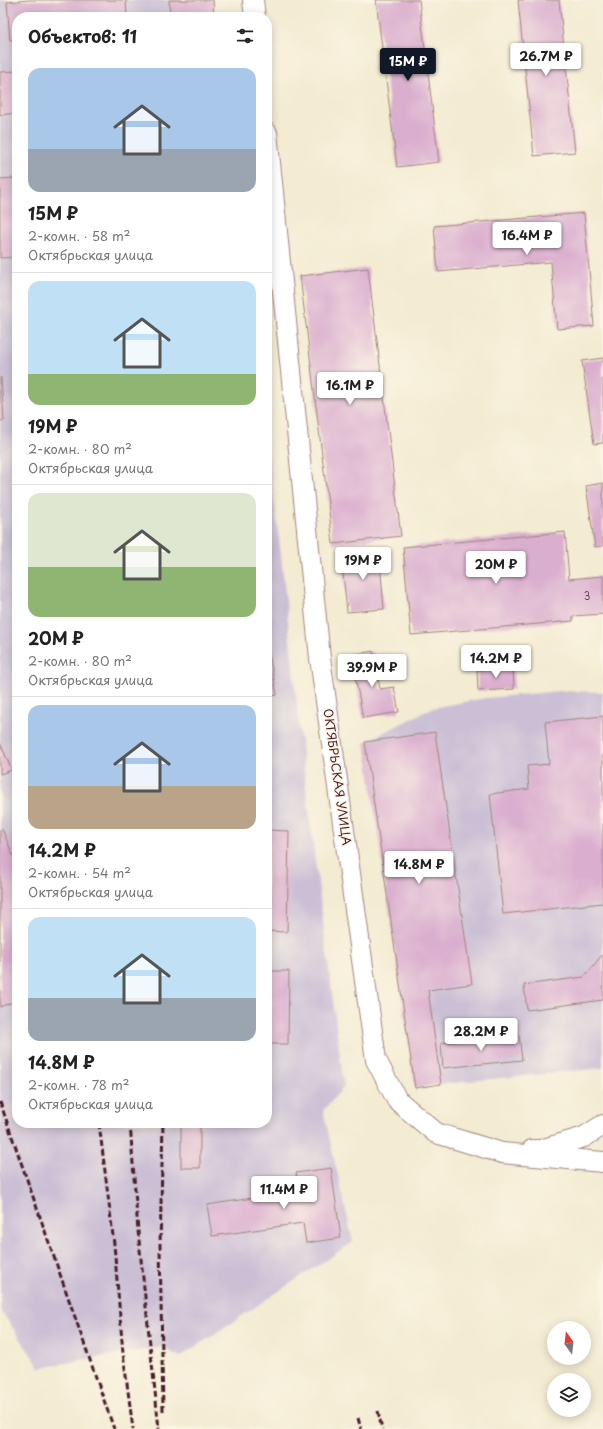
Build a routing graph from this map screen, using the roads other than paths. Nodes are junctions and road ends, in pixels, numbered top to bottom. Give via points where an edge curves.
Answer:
1 (253, 0) edge
2 (254, 12) edge
3 (272, 183) edge
4 (603, 1125) edge
5 (502, 1153) junction
6 (603, 1162) edge

1 - 2 street
3 - 5 street, ОКТЯБРЬСКАЯ УЛИЦА via 320,658 376,1060 397,1100 436,1133
4 - 5 street via 584,1137 540,1150
5 - 6 street, ОКТЯБРЬСКАЯ УЛИЦА

